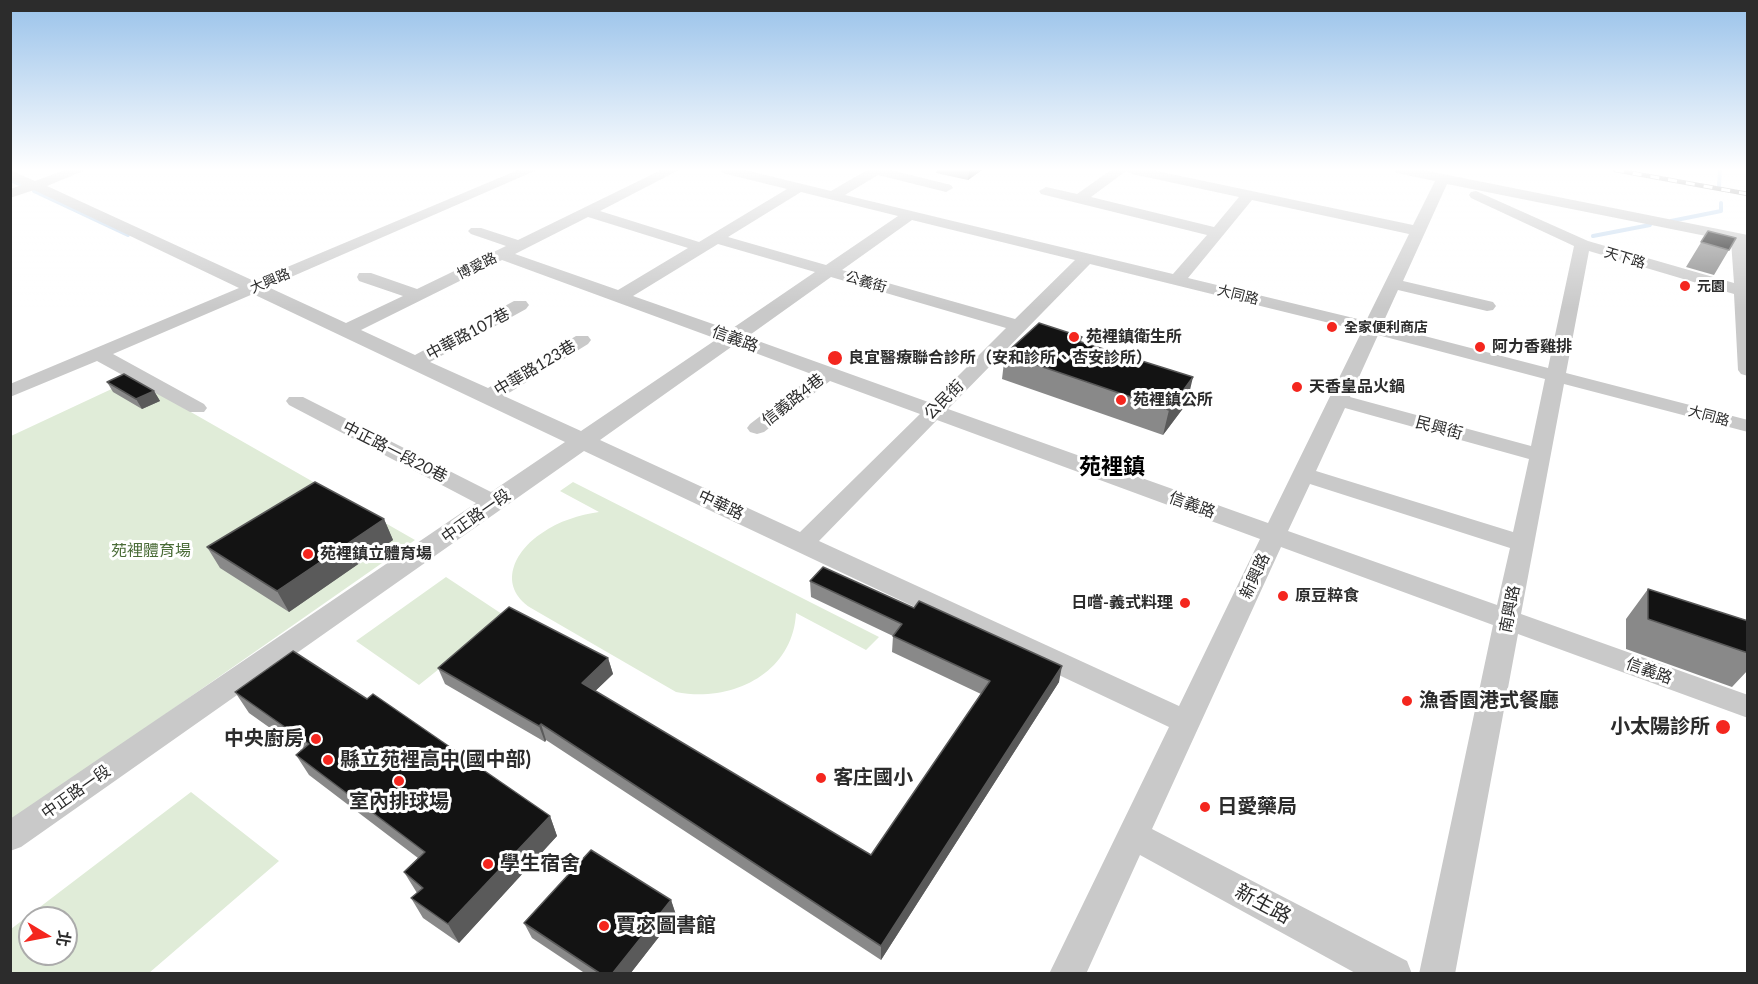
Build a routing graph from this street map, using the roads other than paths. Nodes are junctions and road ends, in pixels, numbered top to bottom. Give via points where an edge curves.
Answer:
1 (102, 216) edge
2 (422, 216) edge
3 (580, 216) edge
4 (604, 216) edge
5 (751, 216) edge
6 (908, 216) edge
7 (919, 216) edge
8 (1151, 216) edge
9 (1232, 216) edge
10 (1347, 216) edge
11 (1425, 216) edge
12 (1523, 216) edge
13 (1626, 216) edge
14 (476, 231) dead end
15 (1418, 231) junction
16 (1219, 232) junction
17 (1743, 240) edge
18 (707, 242) junction
19 (1582, 244) junction
20 (510, 250) junction
21 (1086, 258) junction
22 (829, 271) junction
23 (365, 277) dead end
24 (1177, 280) junction
25 (1393, 284) junction
26 (256, 287) junction
27 (1745, 292) edge
28 (418, 295) junction
29 (619, 297) junction
30 (520, 305) dead end
31 (1487, 306) dead end
32 (1018, 326) junction
33 (1372, 328) junction
34 (347, 330) junction
35 (732, 338) junction
36 (582, 340) dead end
37 (99, 354) junction
38 (415, 362) junction
39 (1748, 370) edge
40 (828, 373) junction
41 (1556, 375) junction
42 (10, 392) edge
43 (489, 396) junction
44 (1338, 400) junction
45 (296, 401) dead end
46 (197, 408) dead end
47 (933, 411) junction
48 (1748, 426) edge
49 (757, 428) dead end
50 (584, 441) junction
51 (1540, 455) junction
52 (1303, 474) junction
53 (494, 503) junction
54 (1274, 535) junction
55 (803, 543) junction
56 (1523, 544) junction
57 (1508, 620) junction
58 (1748, 707) edge
59 (1186, 722) junction
60 (1133, 835) junction
61 (10, 837) edge
62 (1067, 974) edge
63 (1394, 974) edge
64 (1437, 974) edge

1 - 26 street, 中華路
2 - 26 street, 大興路
3 - 20 street, 博愛路
4 - 18 street, 公義街
5 - 18 street
6 - 22 street, 中正路一段
7 - 21 street, 大同路
8 - 16 street
9 - 16 street
10 - 15 street
11 - 15 street, 新興路
12 - 19 street, 天下路
13 - 17 street
14 - 20 street, 信義路
15 - 25 street, 新興路
16 - 24 street
17 - 27 street
18 - 22 street, 公義街
18 - 29 street
19 - 27 street, 天下路
19 - 41 street, 南興路
20 - 28 street, 博愛路
20 - 29 street, 信義路
21 - 24 street, 大同路
21 - 32 street, 公民街
22 - 32 street, 公義街
22 - 35 street, 中正路一段
23 - 28 street
24 - 33 street, 大同路
25 - 31 street
25 - 33 street, 新興路
26 - 34 street, 中華路
26 - 37 street, 大興路
27 - 39 street
28 - 34 street, 博愛路
29 - 35 street, 信義路
30 - 38 street, 中華路107巷
32 - 47 street, 公民街
33 - 41 street, 大同路
33 - 44 street, 新興路
34 - 38 street, 中華路
35 - 40 street, 信義路
35 - 50 street, 中正路一段
36 - 43 street, 中華路123巷
37 - 42 street, 大興路
37 - 46 street
38 - 43 street, 中華路
40 - 47 street, 信義路
40 - 49 street, 信義路4巷
41 - 48 street, 大同路
41 - 51 street, 南興路
43 - 50 street, 中華路
44 - 51 street, 民興街
44 - 52 street, 新興路
45 - 53 street, 中正路一段20巷
47 - 54 street, 信義路
47 - 55 street, 公民街
50 - 53 street, 中正路一段
50 - 55 street, 中華路
51 - 56 street, 南興路
52 - 54 street, 新興路
52 - 56 street
53 - 61 street, 中正路一段
54 - 57 street, 信義路
54 - 59 street, 新興路
55 - 59 street, 中華路
56 - 57 street, 南興路
57 - 58 street, 信義路
57 - 64 street, 南興路
59 - 60 street, 新興路
60 - 62 street, 新興路
60 - 63 street, 新生路

